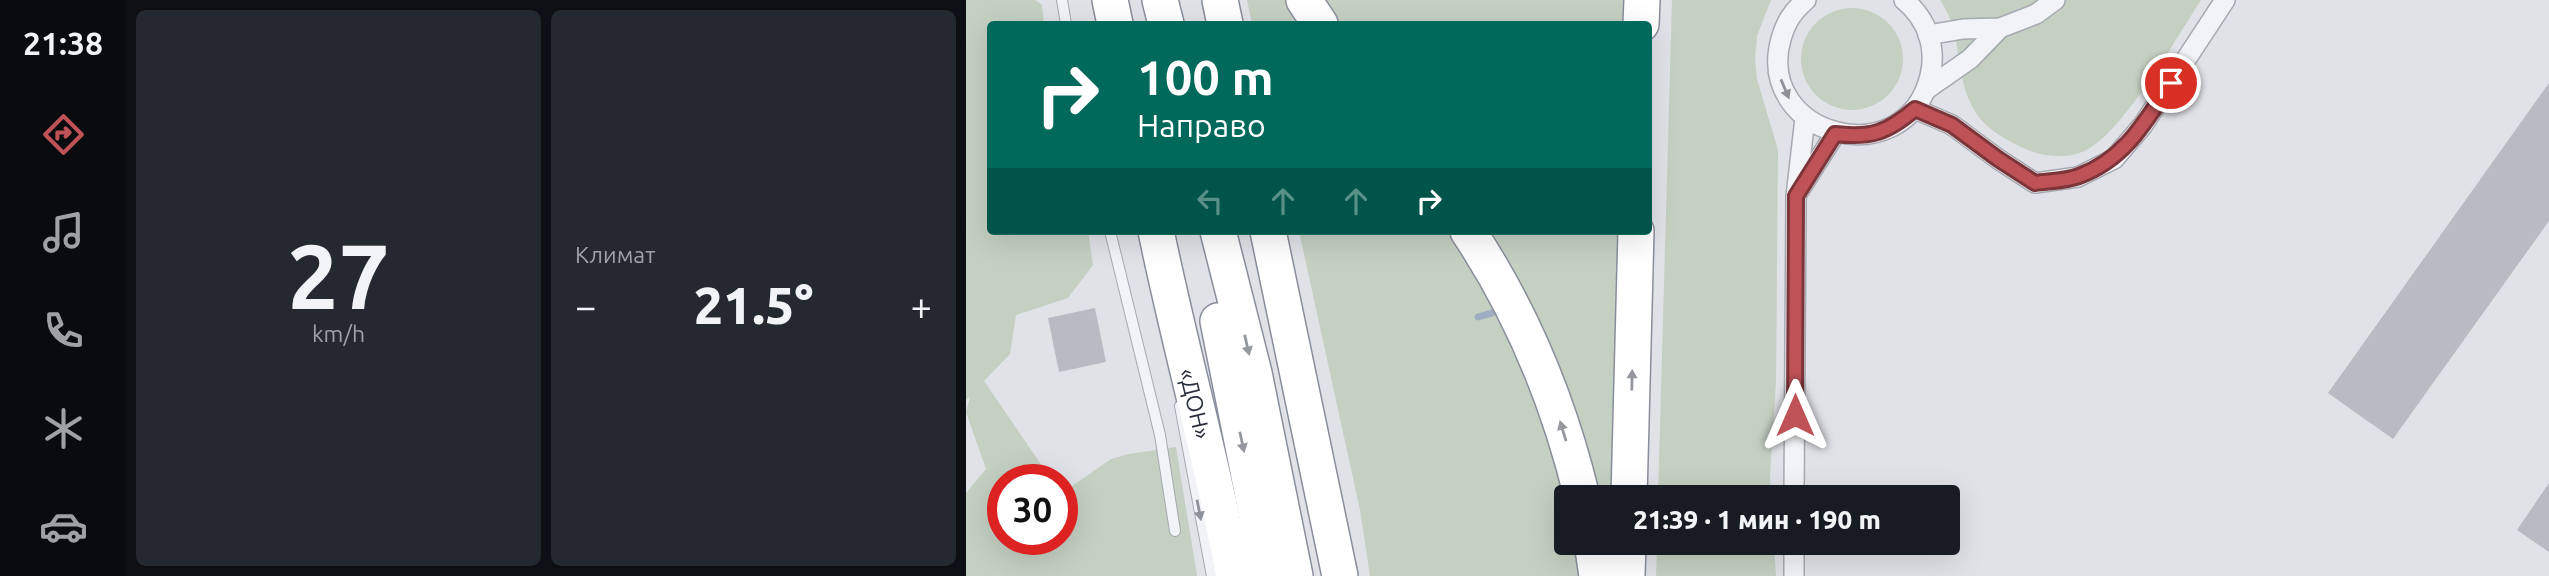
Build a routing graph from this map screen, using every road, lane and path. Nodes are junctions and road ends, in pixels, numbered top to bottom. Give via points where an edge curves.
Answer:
1 (1062, 0) edge
2 (1110, 0) edge
3 (1160, 0) edge
4 (1220, 0) edge
5 (1304, 0) edge
6 (1642, 0) edge
7 (2055, 0) edge
8 (2225, 0) edge
9 (1798, 3) edge
10 (1912, 3) edge
11 (1066, 21) edge
12 (1114, 21) edge
13 (1165, 21) edge
14 (1224, 21) edge
15 (1318, 21) edge
16 (1641, 21) edge
17 (2000, 28) junction
18 (1928, 34) junction
19 (1927, 89) junction
20 (1915, 109) junction
21 (1805, 118) junction
22 (1835, 134) junction
23 (1796, 196) junction
24 (1111, 235) edge
25 (1157, 235) edge
26 (1203, 235) edge
27 (1220, 235) edge
28 (1270, 235) edge
29 (1471, 235) edge
30 (1636, 235) edge
31 (1170, 297) junction
32 (1177, 376) dead end
33 (1178, 389) dead end
34 (1578, 485) edge
35 (1629, 485) edge
36 (1794, 485) edge
37 (1175, 531) dead end
38 (1594, 555) edge
39 (1628, 555) edge
40 (1794, 555) edge
41 (1212, 576) edge
42 (1234, 576) edge
43 (1269, 576) edge
44 (1295, 576) edge
45 (1340, 576) edge
46 (1597, 576) edge
47 (1627, 576) edge
48 (1794, 576) edge

1 - 11 lane
2 - 12 highway
3 - 13 highway
4 - 14 highway
5 - 15 highway
6 - 16 highway
7 - 17 street via 2036,14
8 - 20 street via 2143,125 2114,159 2078,177 2035,183 1952,125
9 -> 21 street via 1785,23 1777,52 1789,100
10 - 18 street
17 - 18 street
17 - 19 street via 1970,59
18 - 19 street via 1933,65
19 - 20 street
20 - 22 street via 1896,125 1873,134
21 - 22 street
21 - 23 street
22 - 23 street
23 - 36 street
24 - 37 lane via 1160,435
25 - 31 highway, «ДОН»
26 -> 43 highway
27 -> 44 highway via 1254,373
28 - 45 highway
34 -> 29 highway via 1528,337
35 -> 30 highway
31 - 32 lane
31 - 42 highway, «ДОН»
33 -> 41 lane
38 - 46 highway
39 - 47 highway
40 - 48 street

